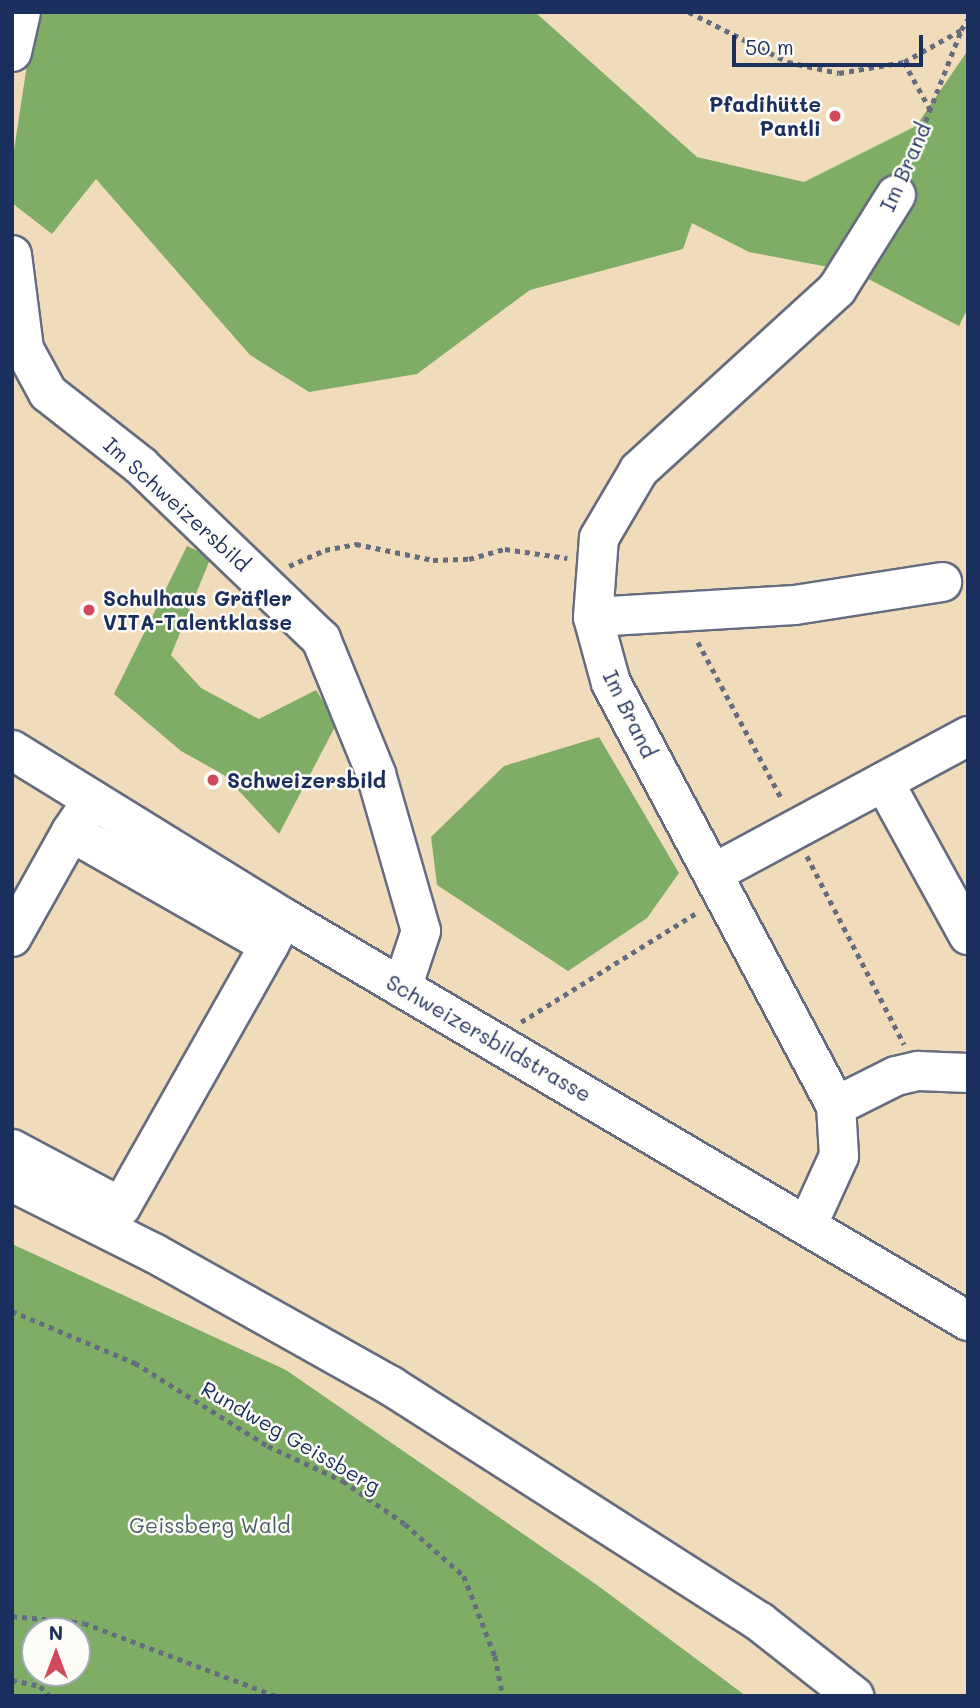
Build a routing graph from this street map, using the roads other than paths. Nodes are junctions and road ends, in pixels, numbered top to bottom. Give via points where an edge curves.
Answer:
1 (21, 12) edge
2 (12, 52) edge
3 (897, 195) road end
4 (12, 255) edge
5 (942, 582) dead end
6 (593, 617) junction
7 (968, 736) edge
8 (12, 750) edge
9 (884, 782) junction
10 (81, 817) junction
11 (720, 884) junction
12 (277, 932) junction
13 (968, 935) edge
14 (12, 937) edge
15 (402, 988) junction
16 (968, 1073) edge
17 (836, 1107) junction
18 (12, 1149) edge
19 (12, 1182) edge
20 (808, 1224) junction
21 (968, 1321) edge
22 (670, 1567) junction
23 (822, 1696) edge
24 (854, 1696) edge

1 - 2 main road
3 - 6 main road, Im Brand via 837,289 639,470 599,538
4 - 15 main road, Im Schweizersbild via 24,349 48,393 141,466 321,639 376,774 421,931
5 - 6 main road via 795,605
6 - 11 main road, Im Brand via 611,683
7 - 9 main road
8 - 10 main road, Schweizersbildstrasse
9 - 11 main road via 795,829
9 - 13 main road
10 - 12 main road, Schweizersbildstrasse
10 - 14 main road
11 - 17 main road, Im Brand
12 - 15 main road, Schweizersbildstrasse
12 - 18 main road via 121,1207
15 - 20 main road, Schweizersbildstrasse
16 - 17 main road via 918,1071 896,1076
17 - 20 main road, Im Brand via 839,1156
19 - 22 main road via 154,1253 357,1366 476,1438
20 - 21 main road, Schweizersbildstrasse
22 - 23 main road
22 - 24 main road via 760,1622

